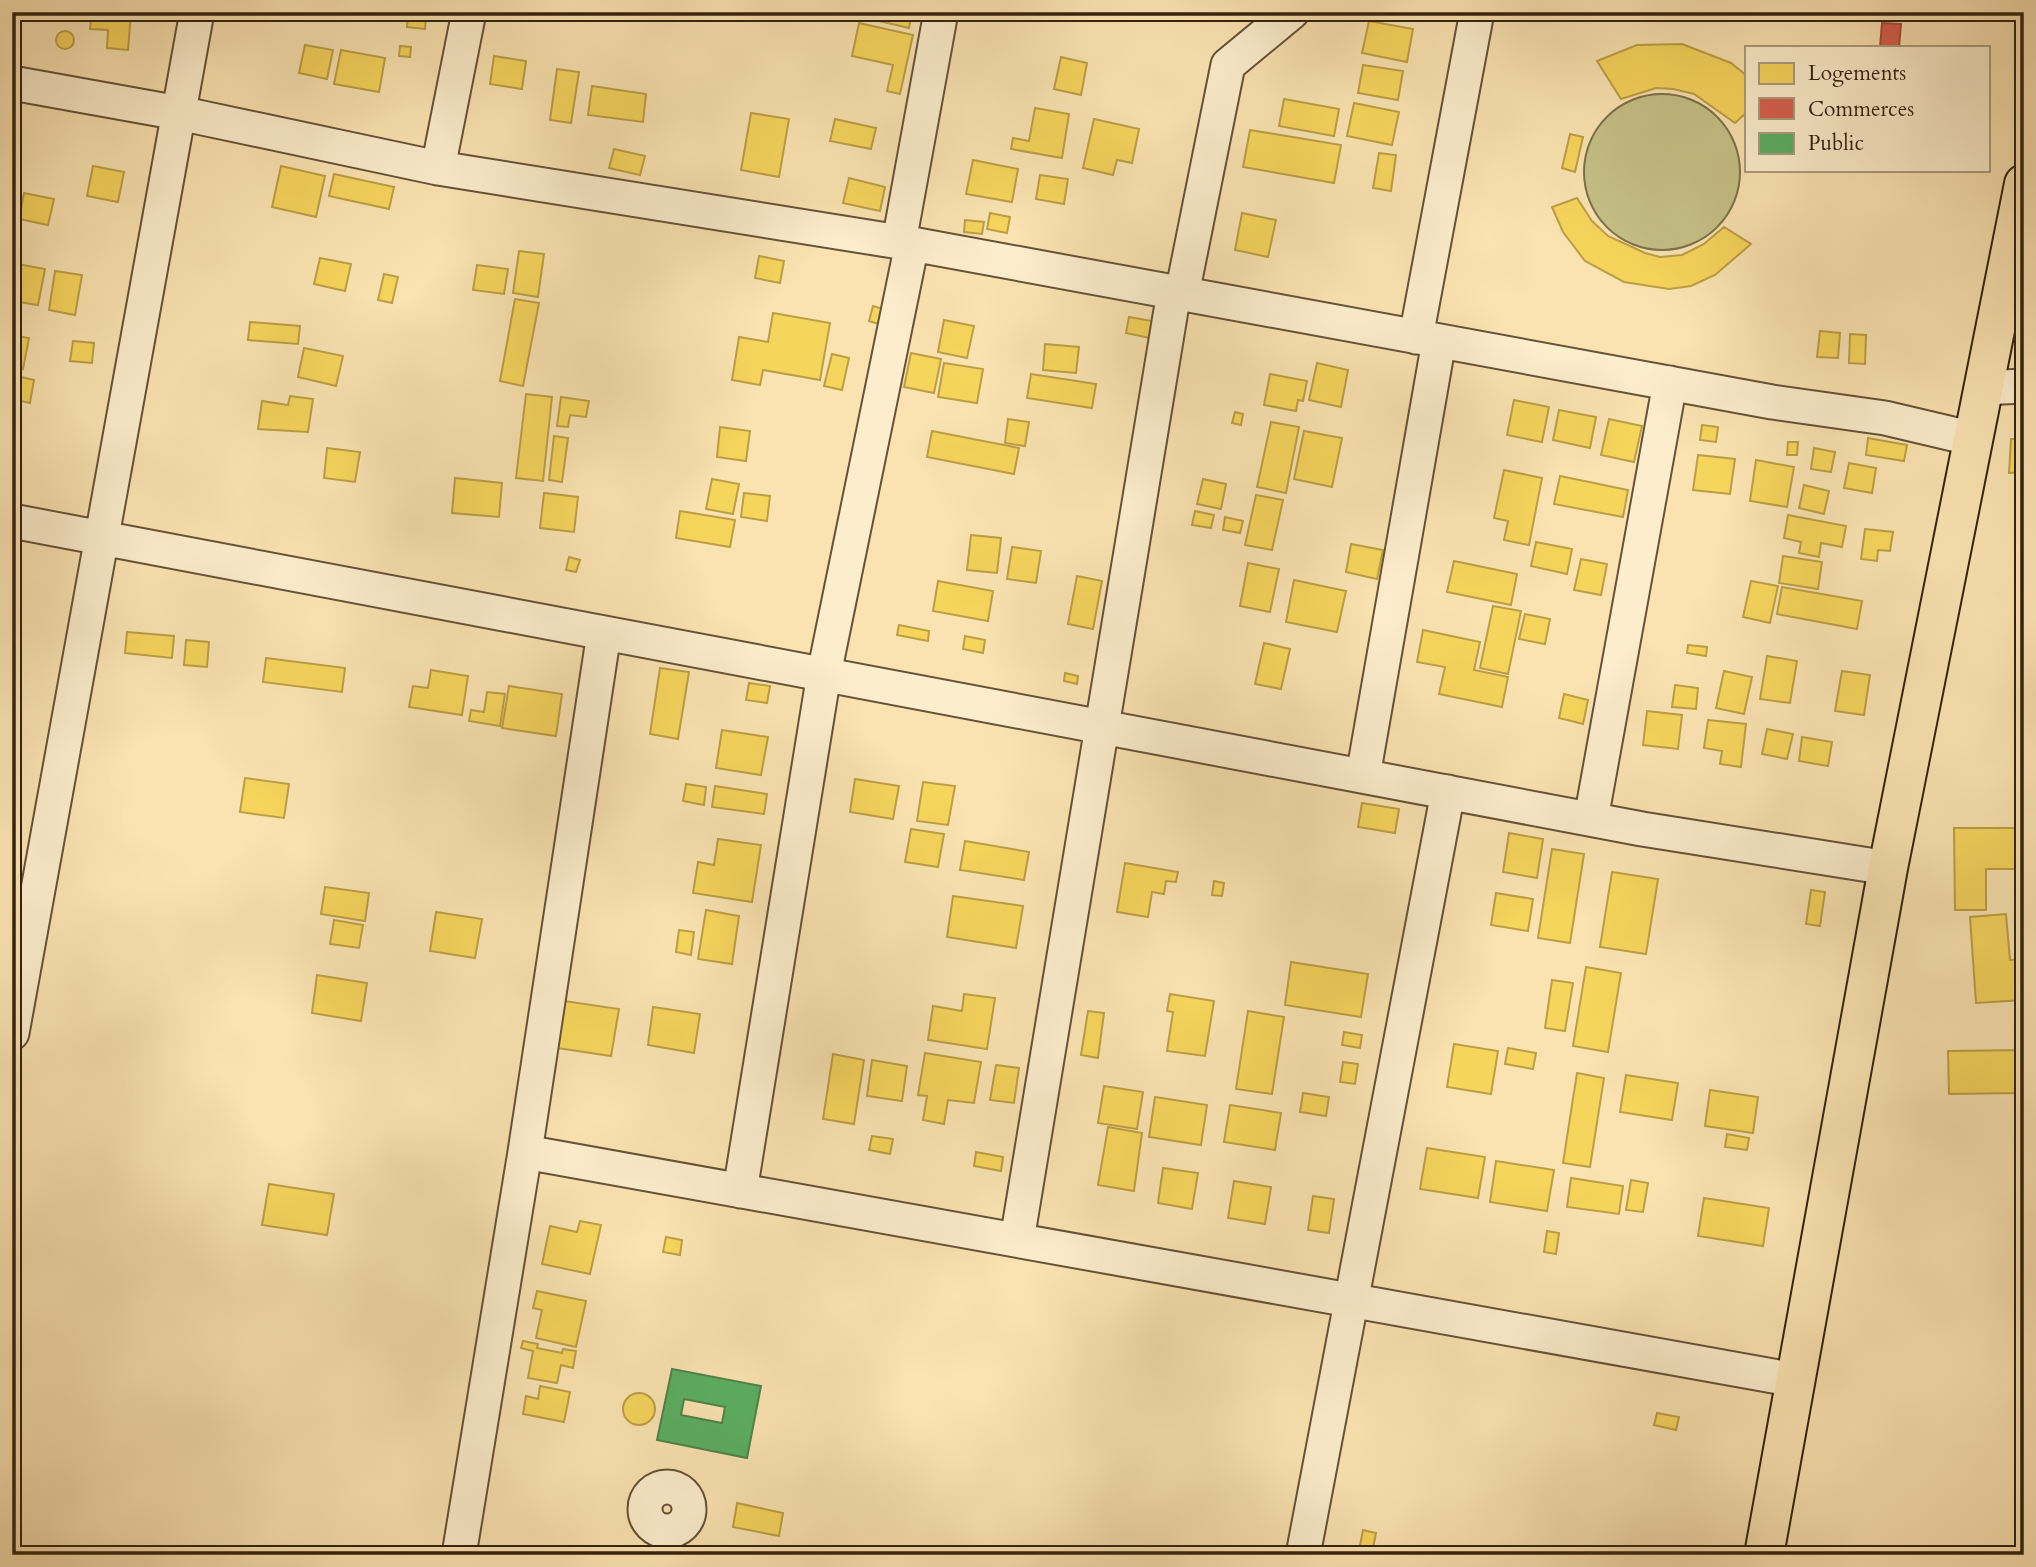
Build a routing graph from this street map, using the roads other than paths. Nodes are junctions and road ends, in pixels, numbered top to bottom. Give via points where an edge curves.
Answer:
1 (197, 12) edge
2 (469, 12) edge
3 (941, 12) edge
4 (1292, 12) edge
5 (1477, 12) edge
6 (12, 83) edge
7 (179, 113) junction
8 (438, 168) junction
9 (2024, 184) edge
10 (905, 243) junction
11 (1178, 293) junction
12 (1428, 339) junction
13 (1670, 383) junction
14 (2024, 386) edge
15 (1982, 388) junction
16 (1974, 439) junction
17 (12, 521) edge
18 (103, 538) junction
19 (604, 633) junction
20 (824, 674) junction
21 (1102, 726) junction
22 (1363, 776) junction
23 (1448, 792) junction
24 (1591, 819) junction
25 (1888, 868) junction
26 (12, 1033) edge
27 (525, 1152) junction
28 (740, 1191) junction
29 (1017, 1240) junction
30 (1352, 1300) junction
31 (1795, 1380) junction
32 (459, 1555) edge
33 (1303, 1555) edge
34 (1764, 1555) edge

1 - 7 street
2 - 8 street
3 - 10 street
4 - 11 street via 1228,65
5 - 12 street
6 - 7 street
7 - 8 street
7 - 18 street
8 - 10 street
9 - 15 main road
10 - 11 street
10 - 20 street
11 - 12 street
11 - 21 street
12 - 13 street
12 - 22 street
13 - 16 street via 1885,418
13 - 24 street
14 - 15 street
15 - 16 main road
16 - 25 main road
17 - 18 street
18 - 19 street
18 - 26 street
19 - 20 street
19 - 27 street
20 - 21 street
20 - 28 street
21 - 22 street
21 - 29 street
22 - 23 street
23 - 24 street
23 - 30 street
24 - 25 street
25 - 31 main road
27 - 28 street
27 - 32 street
28 - 29 street
29 - 30 street
30 - 31 street
30 - 33 street
31 - 34 main road

